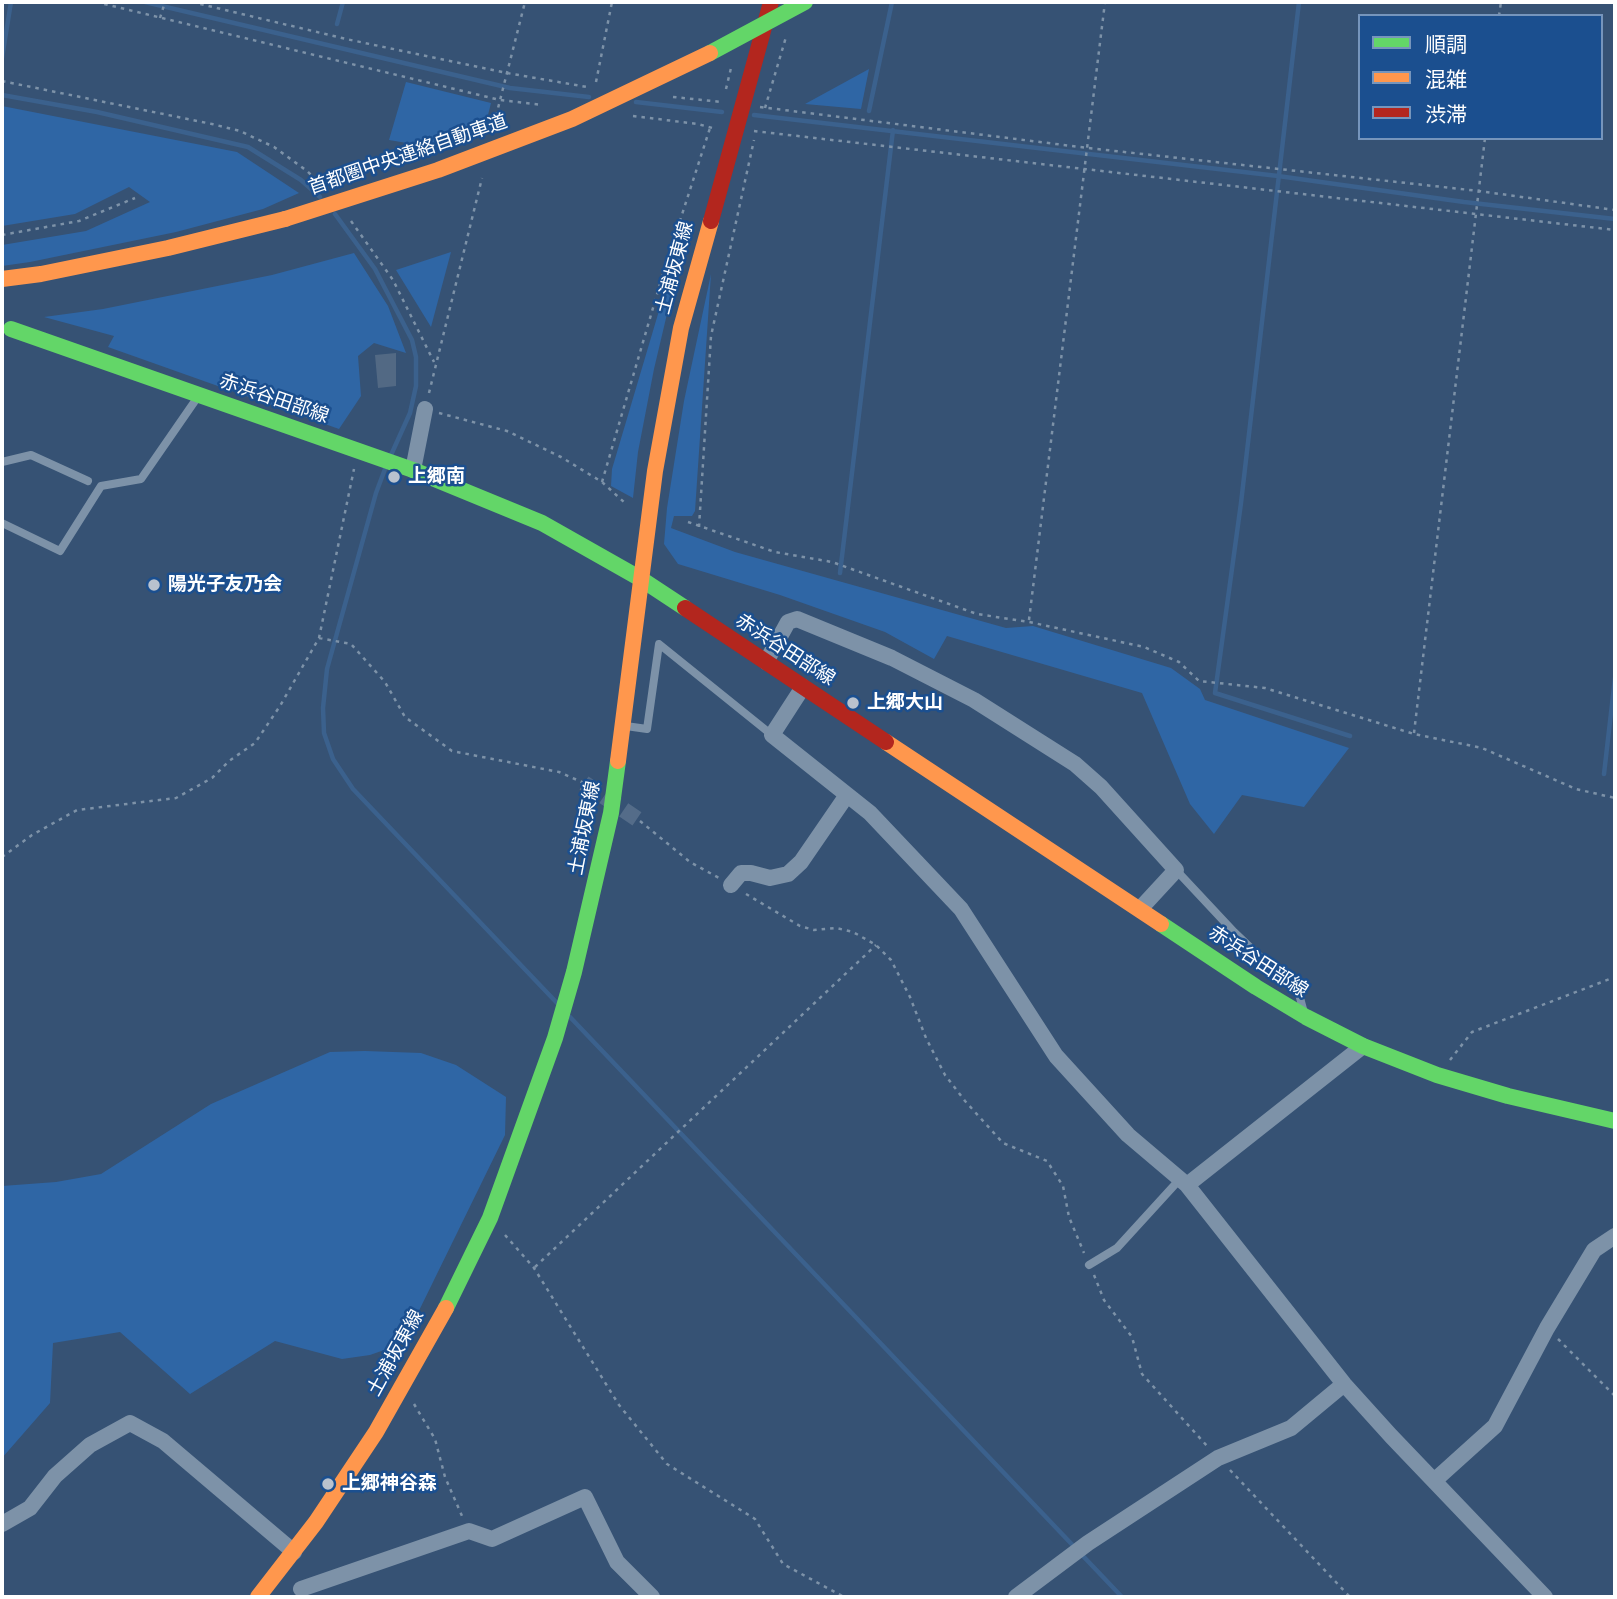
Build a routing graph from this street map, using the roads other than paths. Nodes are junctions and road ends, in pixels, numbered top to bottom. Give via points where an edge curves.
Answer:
1 (771, 2) edge
2 (805, 2) edge
3 (2, 279) edge
4 (11, 329) dead end
5 (198, 396) junction
6 (425, 409) road end
7 (2, 462) edge
8 (413, 470) junction
9 (89, 481) dead end
10 (2, 523) edge
11 (640, 579) junction
12 (766, 662) junction
13 (803, 687) junction
14 (623, 725) junction
15 (772, 735) junction
16 (846, 795) junction
17 (1176, 870) junction
18 (731, 885) road end
19 (1140, 909) junction
20 (1306, 1017) junction
21 (1363, 1046) junction
22 (1615, 1121) edge
23 (1183, 1182) junction
24 (1615, 1236) edge
25 (1089, 1265) road end
26 (1344, 1384) junction
27 (1434, 1481) junction
28 (2, 1524) edge
29 (294, 1552) junction
30 (281, 1568) junction
31 (304, 1593) edge
32 (258, 1597) edge
33 (652, 1597) edge
34 (1016, 1597) edge
35 (1545, 1597) edge

1 - 11 main road, 土浦坂東線 via 681,328
2 - 3 main road, 首都圏中央連絡自動車道, bridge via 572,119 438,170 285,219 169,248
4 - 5 main road, 赤浜谷田部線
5 - 8 main road, 赤浜谷田部線
5 - 10 lane via 141,479 101,486 60,551
6 - 8 street
7 - 9 lane via 31,455
8 - 11 main road, 赤浜谷田部線 via 542,523
11 - 12 main road, 赤浜谷田部線
11 - 14 main road, 土浦坂東線
12 - 13 main road, 赤浜谷田部線
12 - 17 street via 788,622 797,619 892,658 974,700 1075,764
13 - 15 street
13 - 19 main road, 赤浜谷田部線
14 - 15 lane via 647,729 659,644
14 - 29 main road, 土浦坂東線 via 611,813 574,972 490,1219 403,1386
15 - 16 street
16 - 18 street via 788,874 770,878 741,873
16 - 23 street via 870,813 961,909 1056,1056 1128,1135
17 - 19 street
17 - 20 lane via 1298,994
19 - 20 main road, 赤浜谷田部線
20 - 21 main road, 赤浜谷田部線
21 - 22 main road, 赤浜谷田部線 via 1437,1075
21 - 23 street
23 - 25 lane via 1117,1248
23 - 26 street
24 - 27 street via 1594,1250 1495,1426
26 - 27 street
26 - 34 street via 1291,1428 1218,1458 1088,1543
27 - 35 street
28 - 29 street via 30,1508 55,1476 90,1445 130,1423 163,1441
29 - 30 main road, 土浦坂東線
30 - 31 street
30 - 32 main road, 土浦坂東線
31 - 33 street via 469,1531 492,1539 585,1497 617,1562

